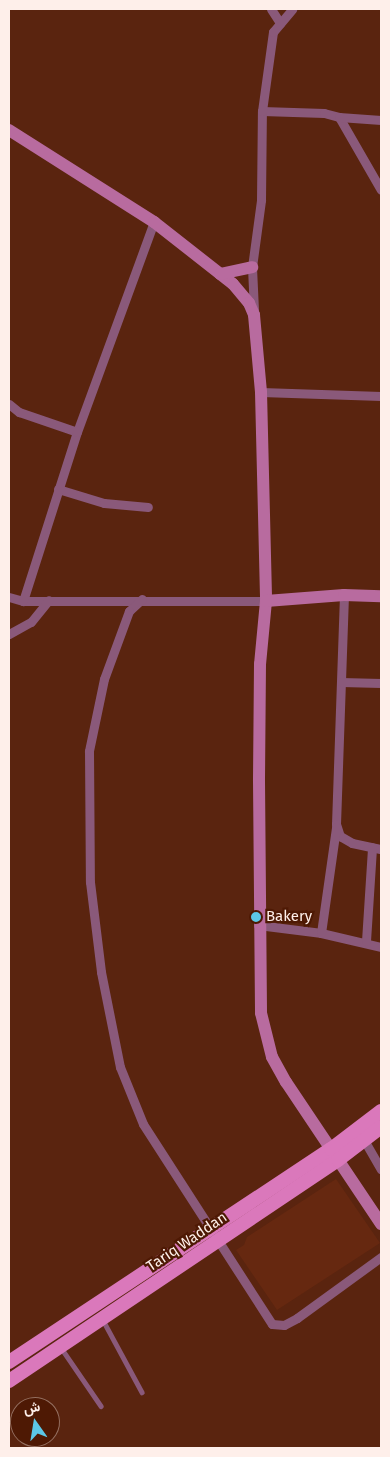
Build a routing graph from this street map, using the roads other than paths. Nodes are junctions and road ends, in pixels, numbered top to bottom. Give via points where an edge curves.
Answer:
1 (271, 9) edge
2 (292, 9) edge
3 (280, 23) junction
4 (262, 111) junction
5 (339, 117) junction
6 (381, 120) edge
7 (9, 130) edge
8 (381, 190) edge
9 (154, 222) junction
10 (252, 267) junction
11 (220, 274) junction
12 (254, 316) junction
13 (261, 392) junction
14 (381, 396) edge
15 (9, 404) edge
16 (77, 432) junction
17 (58, 489) junction
18 (148, 507) dead end
19 (344, 594) junction
20 (381, 596) edge
21 (9, 597) edge
22 (142, 599) junction
23 (48, 600) junction
24 (23, 601) junction
25 (266, 601) junction
26 (9, 634) edge
27 (341, 682) junction
28 (381, 683) edge
29 (336, 824) junction
30 (372, 847) junction
31 (381, 849) edge
32 (258, 925) junction
33 (321, 932) junction
34 (366, 941) junction
35 (381, 947) edge
36 (381, 1111) edge
37 (381, 1127) edge
38 (364, 1140) junction
39 (335, 1154) junction
40 (381, 1169) edge
41 (381, 1224) edge
42 (208, 1230) junction
43 (217, 1242) junction
44 (381, 1257) edge
45 (103, 1319) junction
46 (61, 1348) junction
47 (9, 1362) edge
48 (9, 1381) edge
49 (142, 1392) dead end
50 (102, 1406) dead end

1 - 3 street
2 - 3 street
3 - 4 street via 273,32
4 - 5 street via 324,113
4 - 10 street via 261,200
5 - 6 street
5 - 8 street
7 - 9 street
9 - 11 street
9 - 16 street
10 - 11 street
10 - 12 street
11 - 12 street via 240,292
12 - 13 street
13 - 14 street
13 - 25 street
15 - 16 street via 20,412
16 - 17 street
17 - 18 street via 104,503
17 - 24 street
19 - 20 street
19 - 25 street
19 - 27 street
21 - 24 street
22 - 23 street
22 - 25 street
22 - 42 street via 129,611 104,679 89,751 90,882 101,972 120,1066 143,1124
23 - 24 street
23 - 26 street via 31,622
25 - 32 street via 260,664
27 - 28 street
27 - 29 street
29 - 30 street via 340,836 352,843
29 - 33 street
30 - 31 street
30 - 34 street
32 - 33 street
32 - 39 street via 261,1014 270,1050 286,1082
33 - 34 street
34 - 35 street
36 - 39 main road, Tariq Waddan
37 - 38 main road, Tariq Waddan
38 - 39 main road, Tariq Waddan
38 - 40 street
39 - 41 street
39 - 42 main road, Tariq Waddan
39 - 43 main road, Tariq Waddan
42 - 43 street
42 - 47 main road, Tariq Waddan
43 - 44 street via 269,1321 277,1325 297,1318
43 - 45 main road, Tariq Waddan
45 - 46 main road, Tariq Waddan
45 - 49 lane
46 - 48 main road, Tariq Waddan
46 - 50 lane

